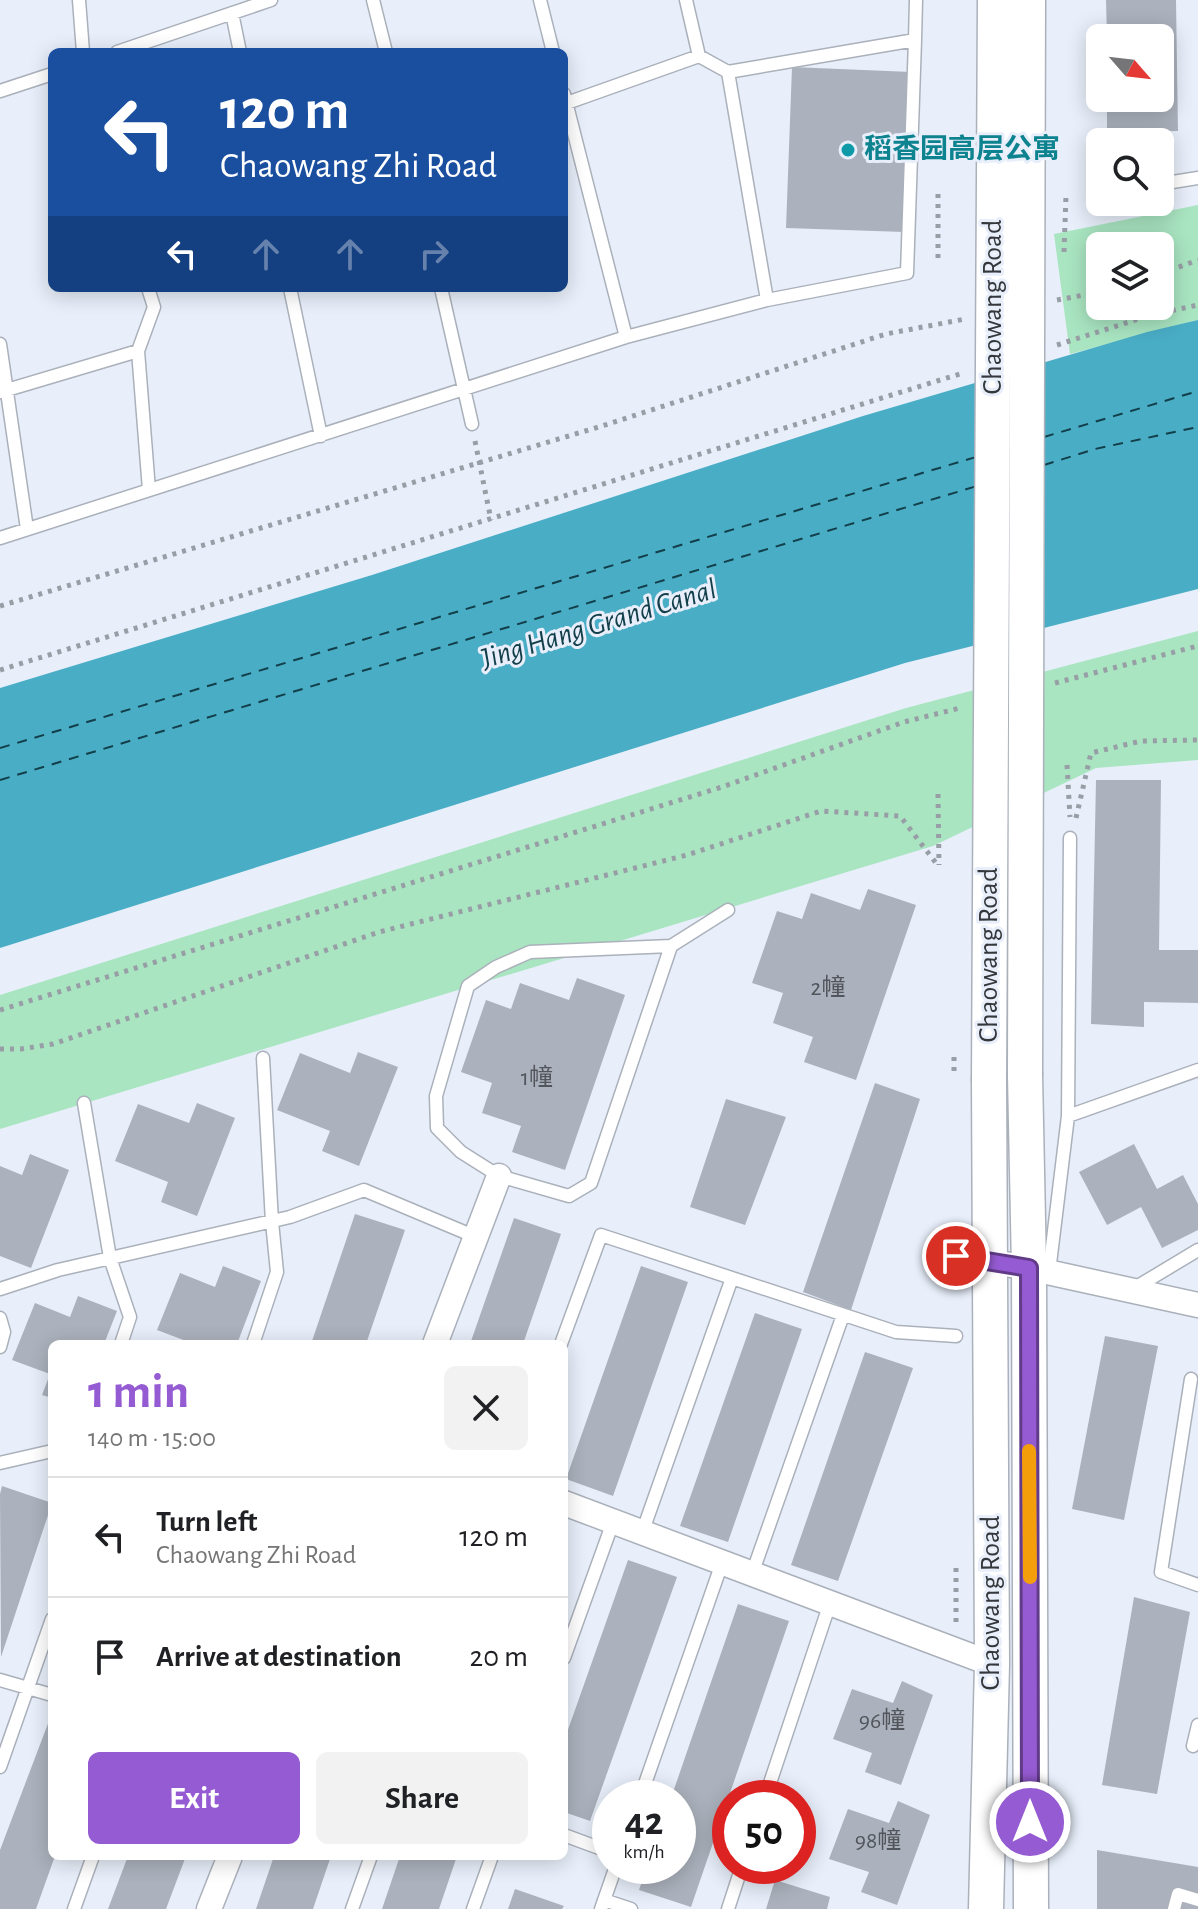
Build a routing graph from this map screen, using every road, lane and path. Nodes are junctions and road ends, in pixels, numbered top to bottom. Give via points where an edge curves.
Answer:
1 (79, 0) edge
2 (271, 0) edge
3 (373, 0) edge
4 (540, 0) edge
5 (686, 0) edge
6 (916, 0) edge
7 (995, 0) edge
8 (1028, 0) edge
9 (232, 13) junction
10 (915, 40) junction
11 (83, 48) edge
12 (129, 48) edge
13 (239, 48) edge
14 (385, 48) edge
15 (552, 48) edge
16 (699, 56) junction
17 (728, 72) junction
18 (48, 75) edge
19 (0, 91) edge
20 (568, 99) edge
21 (568, 112) edge
22 (1198, 178) edge
23 (1174, 182) edge
24 (938, 194) dead end
25 (1066, 195) dead end
26 (1064, 252) dead end
27 (938, 259) dead end
28 (1198, 260) edge
29 (1174, 269) edge
30 (149, 292) edge
31 (291, 292) edge
32 (442, 292) edge
33 (1086, 295) edge
34 (767, 300) junction
35 (1054, 301) dead end
36 (1198, 305) edge
37 (978, 316) dead end
38 (626, 337) junction
39 (0, 344) edge
40 (1050, 347) dead end
41 (138, 351) junction
42 (977, 369) dead end
43 (465, 390) junction
44 (3, 391) edge
45 (472, 424) dead end
46 (321, 436) junction
47 (478, 463) junction
48 (149, 490) junction
49 (491, 520) junction
50 (27, 529) junction
51 (0, 538) edge
52 (0, 606) edge
53 (1198, 646) edge
54 (0, 670) edge
55 (1053, 684) dead end
56 (964, 707) dead end
57 (1198, 740) edge
58 (1067, 765) dead end
59 (938, 794) dead end
60 (1070, 838) junction
61 (728, 910) dead end
62 (671, 946) junction
63 (0, 1010) edge
64 (0, 1049) edge
65 (263, 1058) dead end
66 (1198, 1070) edge
67 (84, 1103) dead end
68 (1068, 1116) junction
69 (499, 1176) junction
70 (272, 1222) junction
71 (476, 1237) junction
72 (1198, 1250) edge
73 (956, 1256) dead end
74 (110, 1258) junction
75 (990, 1261) junction
76 (1039, 1270) junction
77 (732, 1278) junction
78 (0, 1289) edge
79 (1130, 1290) junction
80 (1198, 1305) edge
81 (843, 1315) junction
82 (0, 1318) edge
83 (956, 1336) dead end
84 (122, 1340) edge
85 (254, 1340) edge
86 (437, 1340) edge
87 (562, 1340) edge
88 (0, 1347) edge
89 (1191, 1379) dead end
90 (48, 1452) edge
91 (0, 1463) edge
92 (568, 1505) edge
93 (613, 1522) junction
94 (642, 1533) junction
95 (722, 1563) junction
96 (752, 1574) junction
97 (1198, 1585) edge
98 (830, 1603) junction
99 (48, 1630) edge
100 (568, 1647) edge
101 (992, 1664) junction
102 (0, 1680) edge
103 (28, 1688) junction
104 (48, 1694) edge
105 (1198, 1725) edge
106 (1193, 1746) dead end
107 (0, 1767) edge
108 (646, 1780) edge
109 (771, 1780) edge
110 (568, 1836) edge
111 (592, 1845) edge
112 (92, 1860) edge
113 (228, 1860) edge
114 (370, 1860) edge
115 (491, 1860) edge
116 (609, 1884) edge
117 (736, 1884) edge
118 (1198, 1900) edge
119 (602, 1904) edge
120 (74, 1909) edge
121 (209, 1909) edge
122 (352, 1909) edge
123 (473, 1909) edge
124 (631, 1909) edge
125 (728, 1909) edge
126 (986, 1909) edge
127 (1031, 1909) edge
128 (1174, 1909) edge

1 - 11 lane
2 - 9 lane
3 - 14 lane
4 - 15 lane
5 - 16 lane
6 - 10 lane
7 - 75 main road, Chaowang Road, bridge
8 - 76 main road, Chaowang Road, bridge via 1025,1075
9 - 12 lane
9 - 13 lane
10 - 17 lane
10 - 34 lane via 907,273
16 - 17 lane
16 - 20 lane
17 - 34 lane
18 - 19 lane
21 - 38 lane
22 - 23 lane
24 - 27 path
25 - 26 path
28 - 29 path
30 - 41 lane via 154,307
31 - 46 lane
32 - 43 lane
33 - 35 path
34 - 38 lane
36 - 40 path
37 - 47 path via 886,334
38 - 43 lane
39 - 44 lane
41 - 44 lane
41 - 48 lane
42 - 49 path
43 - 45 lane
43 - 46 lane
44 - 50 lane
46 - 48 lane
47 - 49 path
47 - 52 path
48 - 50 lane
49 - 54 path
50 - 51 lane
53 - 55 path
56 - 63 path
57 - 60 path via 1141,741 1091,753
58 - 60 path
59 - 64 path via 939,867 900,816 821,811 687,855 379,932 53,1044
60 - 68 lane
61 - 62 lane
62 - 69 lane via 591,1183 569,1196
62 - 69 lane via 530,952 468,986 436,1096 437,1128 461,1152
65 - 70 lane
66 - 68 lane
67 - 74 lane
68 - 76 lane
69 - 71 street
70 - 71 lane via 364,1190
70 - 74 lane
70 - 85 lane via 277,1272
71 - 86 street
72 - 79 lane
73 - 75 street
74 - 78 lane
74 - 84 lane via 130,1317
75 - 76 street
75 - 101 main road, Chaowang Road
76 - 79 street
76 - 127 main road, Chaowang Road
77 - 81 lane
77 - 87 lane via 601,1235
77 - 94 lane
79 - 80 street
81 - 83 lane via 896,1332
81 - 96 lane
82 - 88 lane
89 - 97 lane via 1161,1572
90 - 91 lane
92 - 93 street
93 - 94 street
93 - 100 lane
94 - 95 street
95 - 96 street
95 - 108 lane
96 - 98 street
98 - 101 street
98 - 109 lane
99 - 103 lane
101 - 126 main road, Chaowang Road
102 - 103 lane
103 - 104 lane
103 - 107 lane
105 - 106 lane
110 - 111 lane
112 - 120 lane
113 - 121 street
114 - 122 lane
115 - 123 lane
116 - 119 lane
117 - 125 lane
118 - 128 lane via 1178,1894
119 - 124 lane

